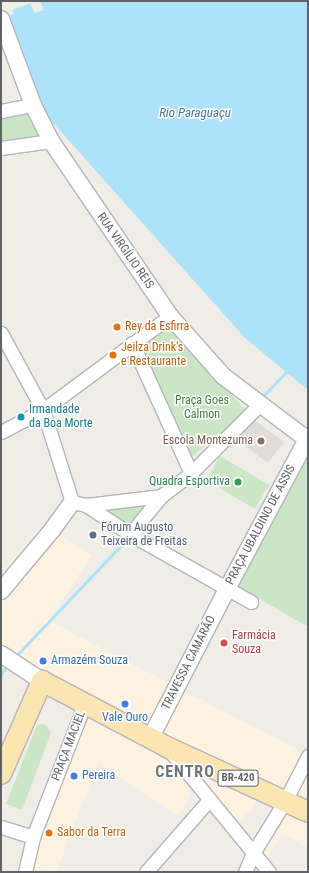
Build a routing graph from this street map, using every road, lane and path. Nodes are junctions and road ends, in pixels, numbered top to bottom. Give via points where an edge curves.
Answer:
1 (1, 19) edge
2 (33, 105) junction
3 (1, 111) edge
4 (51, 141) junction
5 (1, 148) edge
6 (170, 316) junction
7 (1, 332) edge
8 (132, 343) junction
9 (259, 405) junction
10 (43, 410) junction
11 (1, 432) edge
12 (308, 440) edge
13 (192, 473) junction
14 (161, 496) junction
15 (79, 503) junction
16 (130, 534) junction
17 (227, 589) junction
18 (1, 591) edge
19 (251, 602) dead end
20 (1, 654) edge
21 (42, 682) junction
22 (85, 703) junction
23 (159, 742) junction
24 (308, 756) edge
25 (1, 774) edge
26 (208, 801) junction
27 (285, 802) junction
28 (308, 812) edge
29 (1, 827) edge
30 (33, 838) junction
31 (253, 853) junction
32 (25, 872) edge
33 (146, 872) edge
34 (245, 872) edge
35 (269, 872) edge

1 - 2 street, RUA VIRGÍLIO REIS
2 - 3 street
2 - 4 street, RUA VIRGÍLIO REIS
4 - 5 street
4 - 6 street, RUA VIRGÍLIO REIS
6 - 8 street
6 - 9 street, RUA VIRGÍLIO REIS via 223,376
7 - 10 street
8 - 10 street
8 - 13 street
9 - 12 street, RUA VIRGÍLIO REIS
9 - 13 street
10 - 11 street
10 - 15 street
12 - 17 street, PRAÇA UBALDINO DE ASSIS
13 - 14 street
14 - 15 street
14 - 16 street
15 - 16 street
15 - 18 street via 52,530
16 - 17 street
17 - 19 street
17 - 23 street, TRAVESSA CAMARÃO
20 - 21 street
21 - 22 main road, PRAÇA MACIEL / BR-420
21 - 25 main road
22 - 23 main road, BR-420
22 - 30 street, PRAÇA MACIEL
23 - 26 street
23 - 27 main road, BR-420
24 - 27 street
26 - 31 street
26 - 33 street
27 - 28 main road, BR-420
27 - 31 street
29 - 30 street
30 - 32 street, PRAÇA MACIEL
31 - 34 street
31 - 35 street

